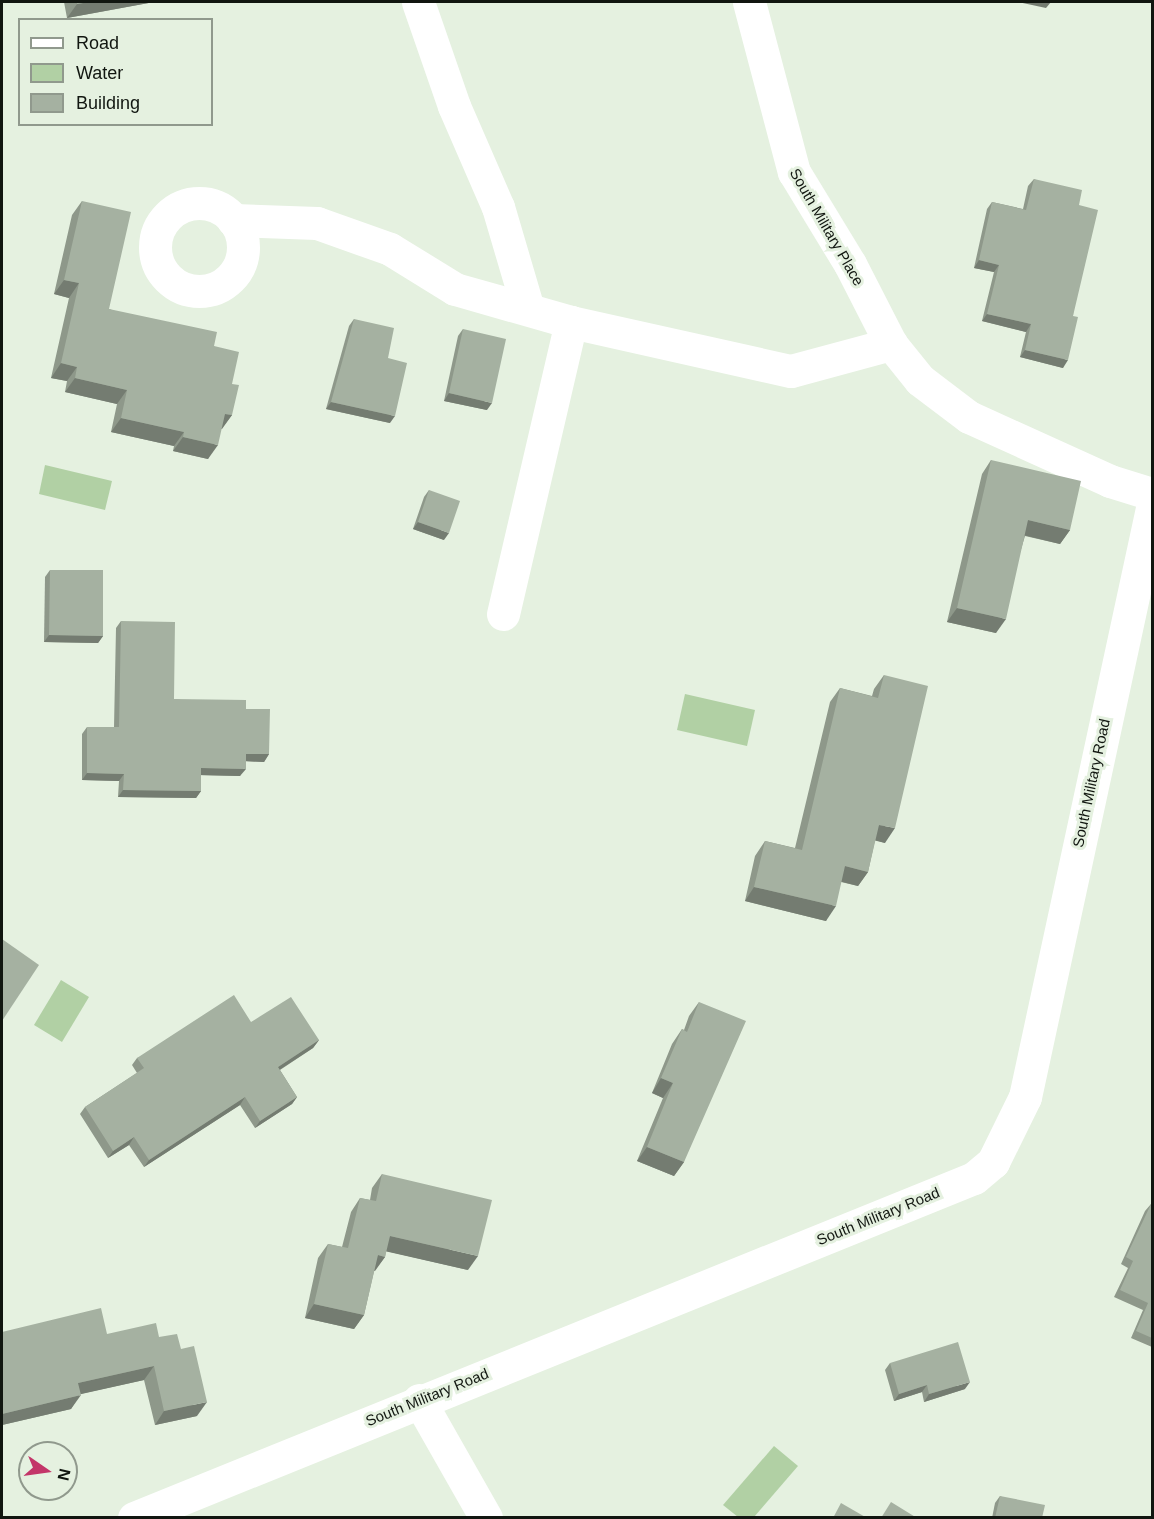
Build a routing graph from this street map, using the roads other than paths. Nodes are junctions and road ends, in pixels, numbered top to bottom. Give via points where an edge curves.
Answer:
1 (418, 2) edge
2 (749, 2) edge
3 (233, 220) dead end
4 (528, 309) junction
5 (571, 322) junction
6 (891, 344) junction
7 (1152, 494) edge
8 (1152, 508) edge
9 (503, 614) dead end
10 (419, 1401) junction
11 (134, 1518) edge
12 (486, 1518) edge

1 - 4 street via 454,106 498,207
2 - 6 street, South Military Place via 794,172 850,264
3 - 4 street via 317,222 390,249 455,289
4 - 5 street
5 - 6 street via 791,371
5 - 9 street
6 - 7 street, South Military Place via 920,380 969,417 1110,481
8 - 10 street, South Military Road via 1025,1097 993,1162 974,1178
10 - 11 street, South Military Road
10 - 12 street

